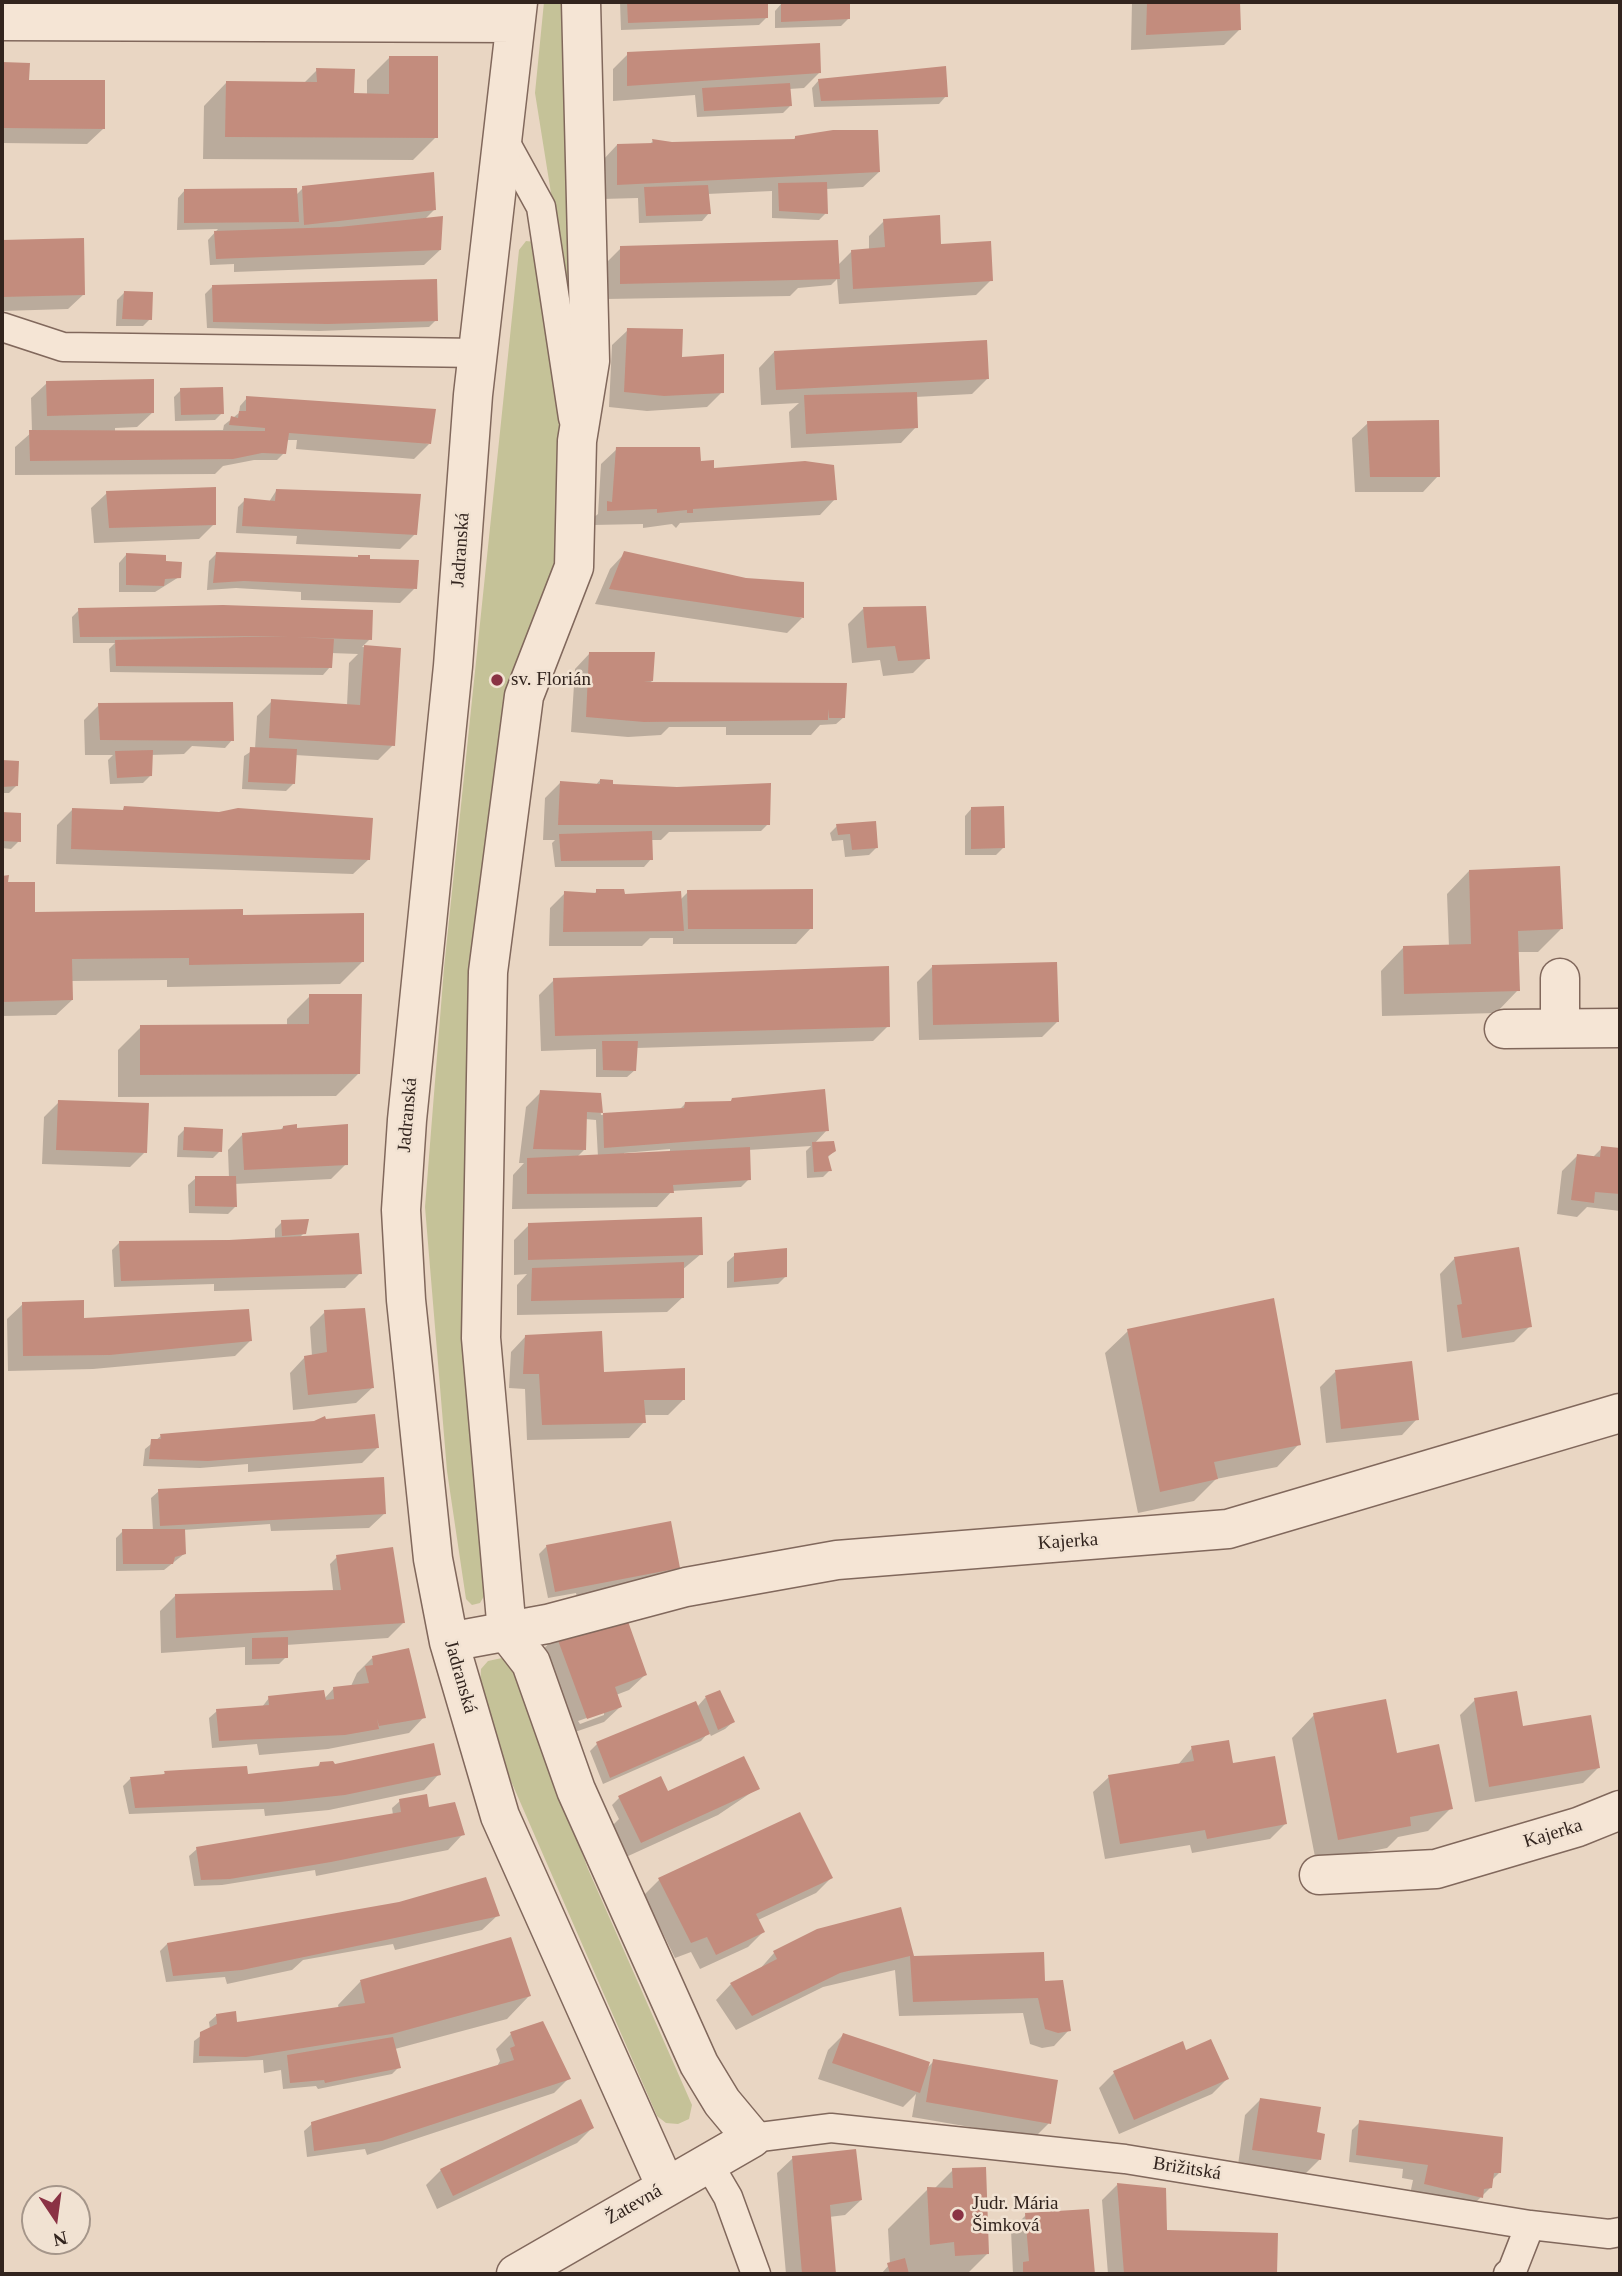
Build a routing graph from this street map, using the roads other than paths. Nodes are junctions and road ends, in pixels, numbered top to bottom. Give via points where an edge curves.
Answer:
1 (581, 2) edge
2 (517, 13) edge
3 (2, 21) edge
4 (503, 138) junction
5 (2, 327) edge
6 (478, 353) junction
7 (577, 441) junction
8 (1560, 978) dead end
9 (1560, 1028) junction
10 (1620, 1028) edge
11 (1504, 1029) dead end
12 (1620, 1413) edge
13 (507, 1632) junction
14 (449, 1642) junction
15 (1620, 1811) edge
16 (1319, 1875) dead end
17 (752, 2138) junction
18 (708, 2163) junction
19 (666, 2187) junction
20 (1530, 2225) junction
21 (1620, 2232) edge
22 (516, 2274) edge
23 (756, 2274) edge
24 (1507, 2274) edge

1 - 7 street via 590,361
2 - 3 street
2 - 4 street, Jadranská
4 - 6 street, Jadranská
4 - 7 lane via 541,207
5 - 6 lane via 63,347
6 - 14 street, Jadranská via 401,1210 422,1472
7 - 13 street via 574,567 524,696 488,972 481,1338
8 - 9 street
9 - 10 street
9 - 11 street
12 - 13 street, Kajerka via 1228,1529 837,1560 686,1587
13 - 14 street, Kajerka
13 - 17 street via 531,1663 576,1790 699,2064
14 - 19 street, Jadranská via 500,1816
15 - 16 street, Kajerka via 1578,1828 1436,1869
17 - 18 street, Žatevná
17 - 20 lane, Brižitská via 831,2128 1125,2159
18 - 19 street, Žatevná
18 - 23 lane via 728,2197
19 - 22 street, Žatevná
20 - 21 lane, Brižitská
20 - 24 lane

